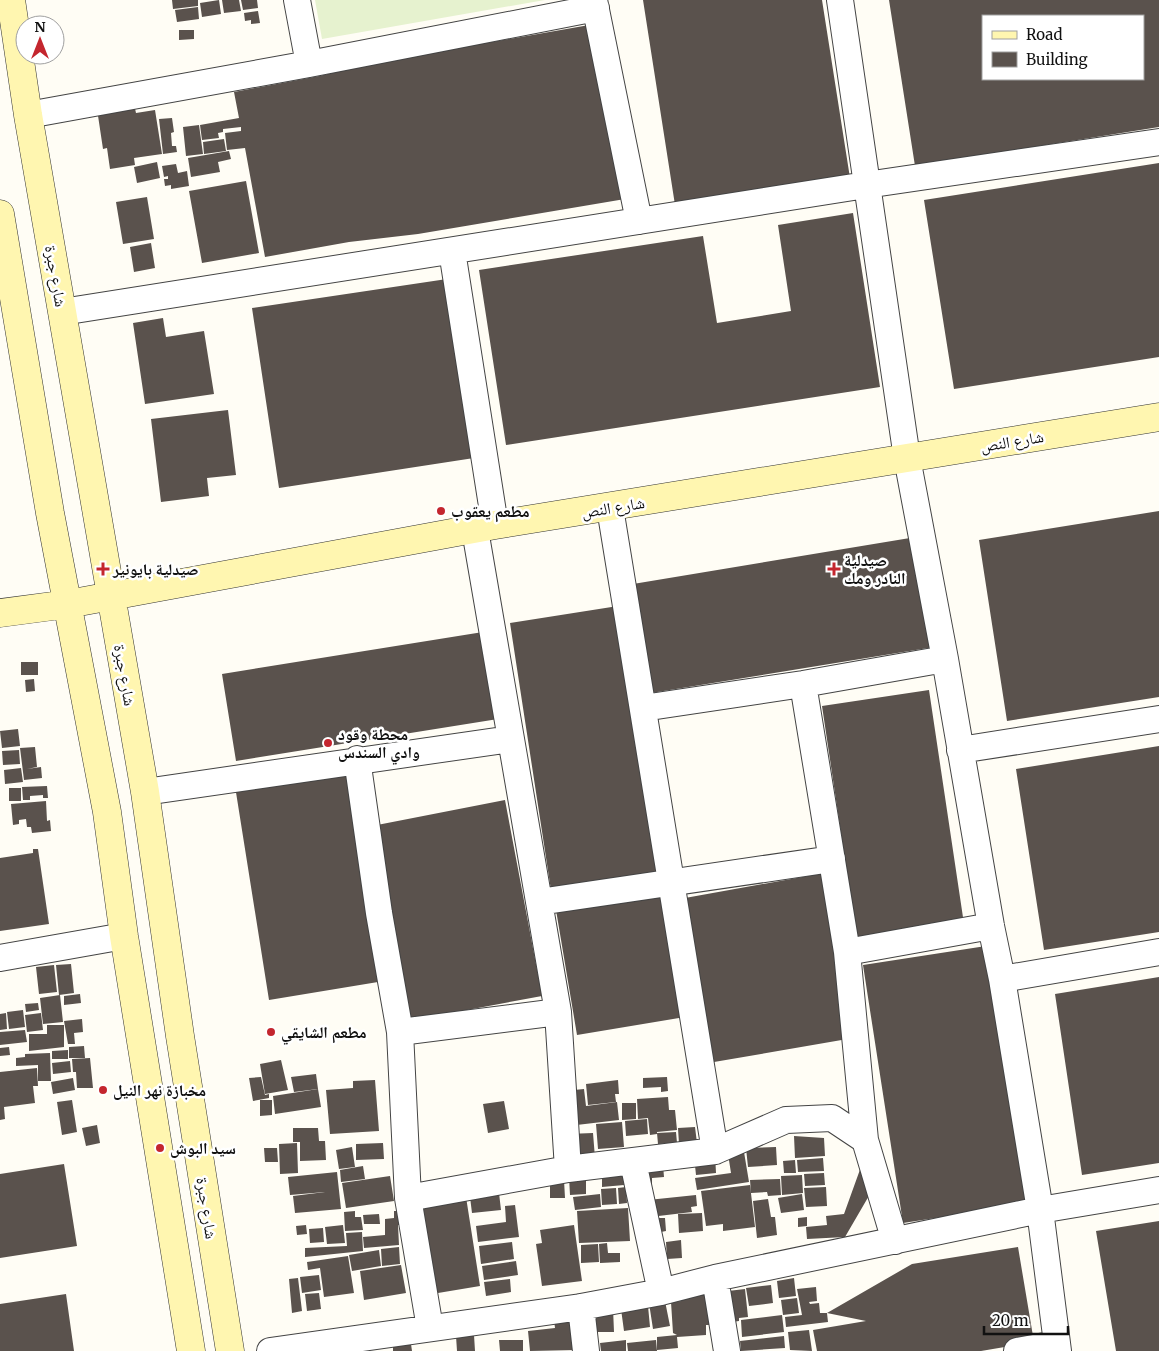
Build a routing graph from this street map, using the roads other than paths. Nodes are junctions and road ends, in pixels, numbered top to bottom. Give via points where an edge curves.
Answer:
1 (10, 0) edge
2 (297, 0) edge
3 (840, 0) edge
4 (595, 4) edge
5 (309, 64) junction
6 (28, 115) junction
7 (1159, 142) edge
8 (866, 185) junction
9 (0, 214) edge
10 (639, 222) junction
11 (452, 251) junction
12 (8, 310) edge
13 (62, 312) junction
14 (1159, 418) edge
15 (907, 458) junction
16 (610, 508) junction
17 (485, 528) junction
18 (111, 596) junction
19 (68, 604) junction
20 (0, 614) edge
21 (945, 659) junction
22 (803, 684) junction
23 (643, 708) junction
24 (1159, 719) edge
25 (510, 739) junction
26 (960, 750) junction
27 (357, 759) junction
28 (144, 792) junction
29 (832, 859) junction
30 (671, 883) junction
31 (539, 902) junction
32 (990, 926) junction
33 (124, 936) junction
34 (847, 952) junction
35 (1159, 952) edge
36 (0, 958) edge
37 (1002, 979) junction
38 (558, 1012) junction
39 (400, 1032) junction
40 (865, 1140) junction
41 (715, 1151) junction
42 (633, 1162) junction
43 (568, 1169) junction
44 (1159, 1190) edge
45 (408, 1198) junction
46 (1040, 1210) junction
47 (895, 1241) junction
48 (715, 1278) junction
49 (661, 1292) junction
50 (582, 1306) junction
51 (430, 1328) junction
52 (1057, 1347) edge
53 (191, 1351) edge
54 (230, 1351) edge
55 (270, 1351) edge
56 (586, 1351) edge
57 (727, 1351) edge
58 (1017, 1351) edge

1 - 6 street, شارع جبرة
2 - 5 street
3 - 8 street
4 - 5 street
4 - 10 street
5 - 6 street
6 - 13 street, شارع جبرة
7 - 8 street
8 - 10 street
8 - 15 street
9 - 12 street
10 - 11 street
11 - 13 street
11 - 17 street
12 - 19 street
13 - 18 street, شارع جبرة
14 - 15 street, شارع النص
15 - 16 street, شارع النص
15 - 21 street
16 - 17 street, شارع النص
16 - 23 street
17 - 18 street, شارع النص
17 - 25 street
18 - 19 street, شارع النص
18 - 28 street, شارع جبرة
19 - 20 street, شارع النص
19 - 33 street via 107,812
21 - 22 street
21 - 26 street
22 - 23 street
22 - 29 street
23 - 30 street
24 - 26 street
25 - 27 street
25 - 31 street
26 - 32 street
27 - 28 street
27 - 39 street
28 - 54 street, شارع جبرة
29 - 30 street
29 - 34 street
30 - 31 street
30 - 41 street
31 - 38 street
32 - 34 street
32 - 37 street
33 - 36 street
33 - 53 street
34 - 40 street
35 - 37 street
37 - 46 street
38 - 39 street
38 - 43 street
39 - 45 street
40 - 41 street via 832,1118 786,1120
40 - 47 street
41 - 42 street
42 - 43 street
42 - 49 street
43 - 45 street
44 - 46 street
45 - 51 street
46 - 47 street
46 - 52 street
47 - 48 street
48 - 49 street
48 - 57 street
49 - 50 street
50 - 51 street
50 - 56 street
51 - 55 street
52 - 58 street

